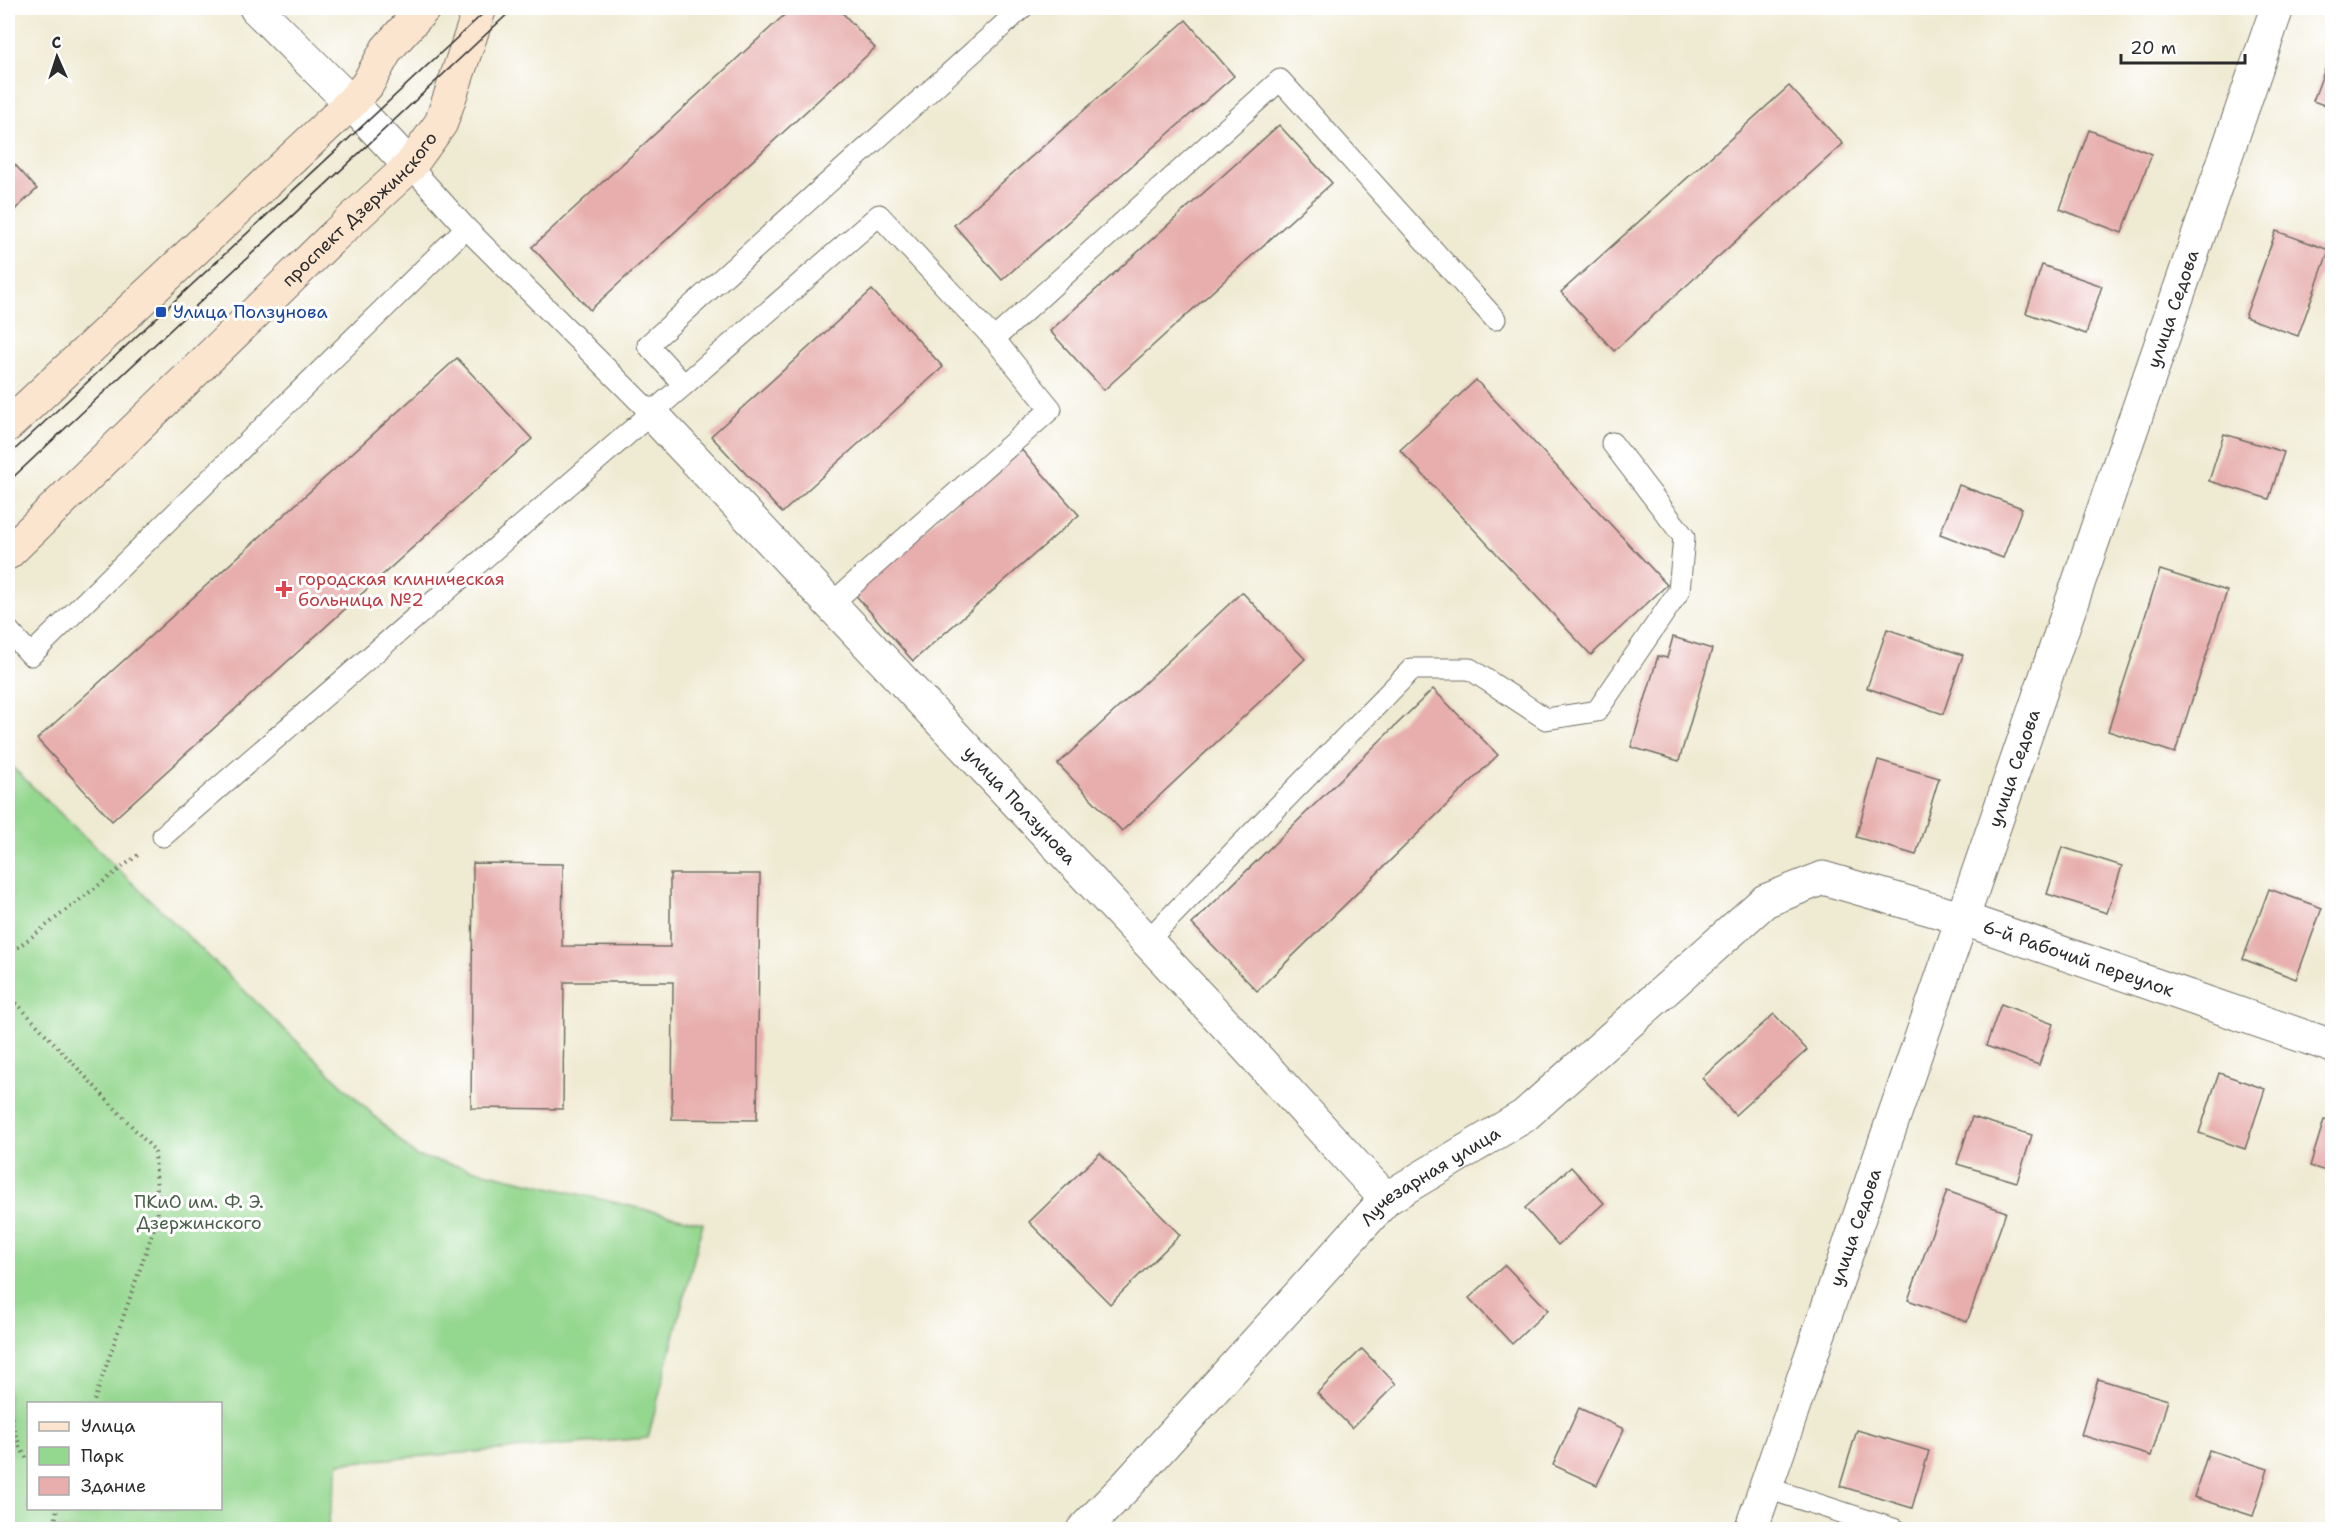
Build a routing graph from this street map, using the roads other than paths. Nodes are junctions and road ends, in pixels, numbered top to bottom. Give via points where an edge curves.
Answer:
1 (256, 8) edge
2 (424, 8) edge
3 (480, 8) edge
4 (1022, 8) edge
5 (2277, 8) edge
6 (351, 103) junction
7 (410, 166) junction
8 (466, 228) junction
9 (1495, 319) dead end
10 (994, 339) junction
11 (684, 385) junction
12 (652, 414) junction
13 (8, 425) edge
14 (1612, 443) dead end
15 (8, 553) edge
16 (831, 604) junction
17 (8, 630) edge
18 (163, 836) road end
19 (1823, 878) joint
20 (1961, 918) junction
21 (1147, 941) junction
22 (2332, 1046) edge
23 (1386, 1199) junction
24 (1764, 1487) junction
25 (1083, 1530) edge
26 (1751, 1530) edge
27 (1896, 1530) edge

1 - 6 street
2 - 6 main road via 387,49 367,86
3 - 7 main road, проспект Дзержинского via 441,123
4 - 11 lane via 648,345
5 - 20 street, улица Седова
6 - 7 street
6 - 13 main road
7 - 8 lane
7 - 15 main road, проспект Дзержинского
8 - 12 lane
8 - 17 lane via 31,655
9 - 10 lane via 1280,80
10 - 11 lane via 879,215
10 - 16 lane via 1051,409
11 - 12 lane
12 - 16 street, улица Ползунова
12 - 18 lane
14 - 21 lane via 1684,537 1679,591 1597,711 1546,719 1470,669 1413,669
16 - 21 street, улица Ползунова
19 - 20 street, 6-й Рабочий переулок
19 - 23 street, Лучезарная улица via 1765,901 1524,1116
20 - 22 street, 6-й Рабочий переулок
20 - 24 street, улица Седова
21 - 23 street, улица Ползунова
23 - 25 street, Лучезарная улица
24 - 26 street, улица Седова
24 - 27 lane

